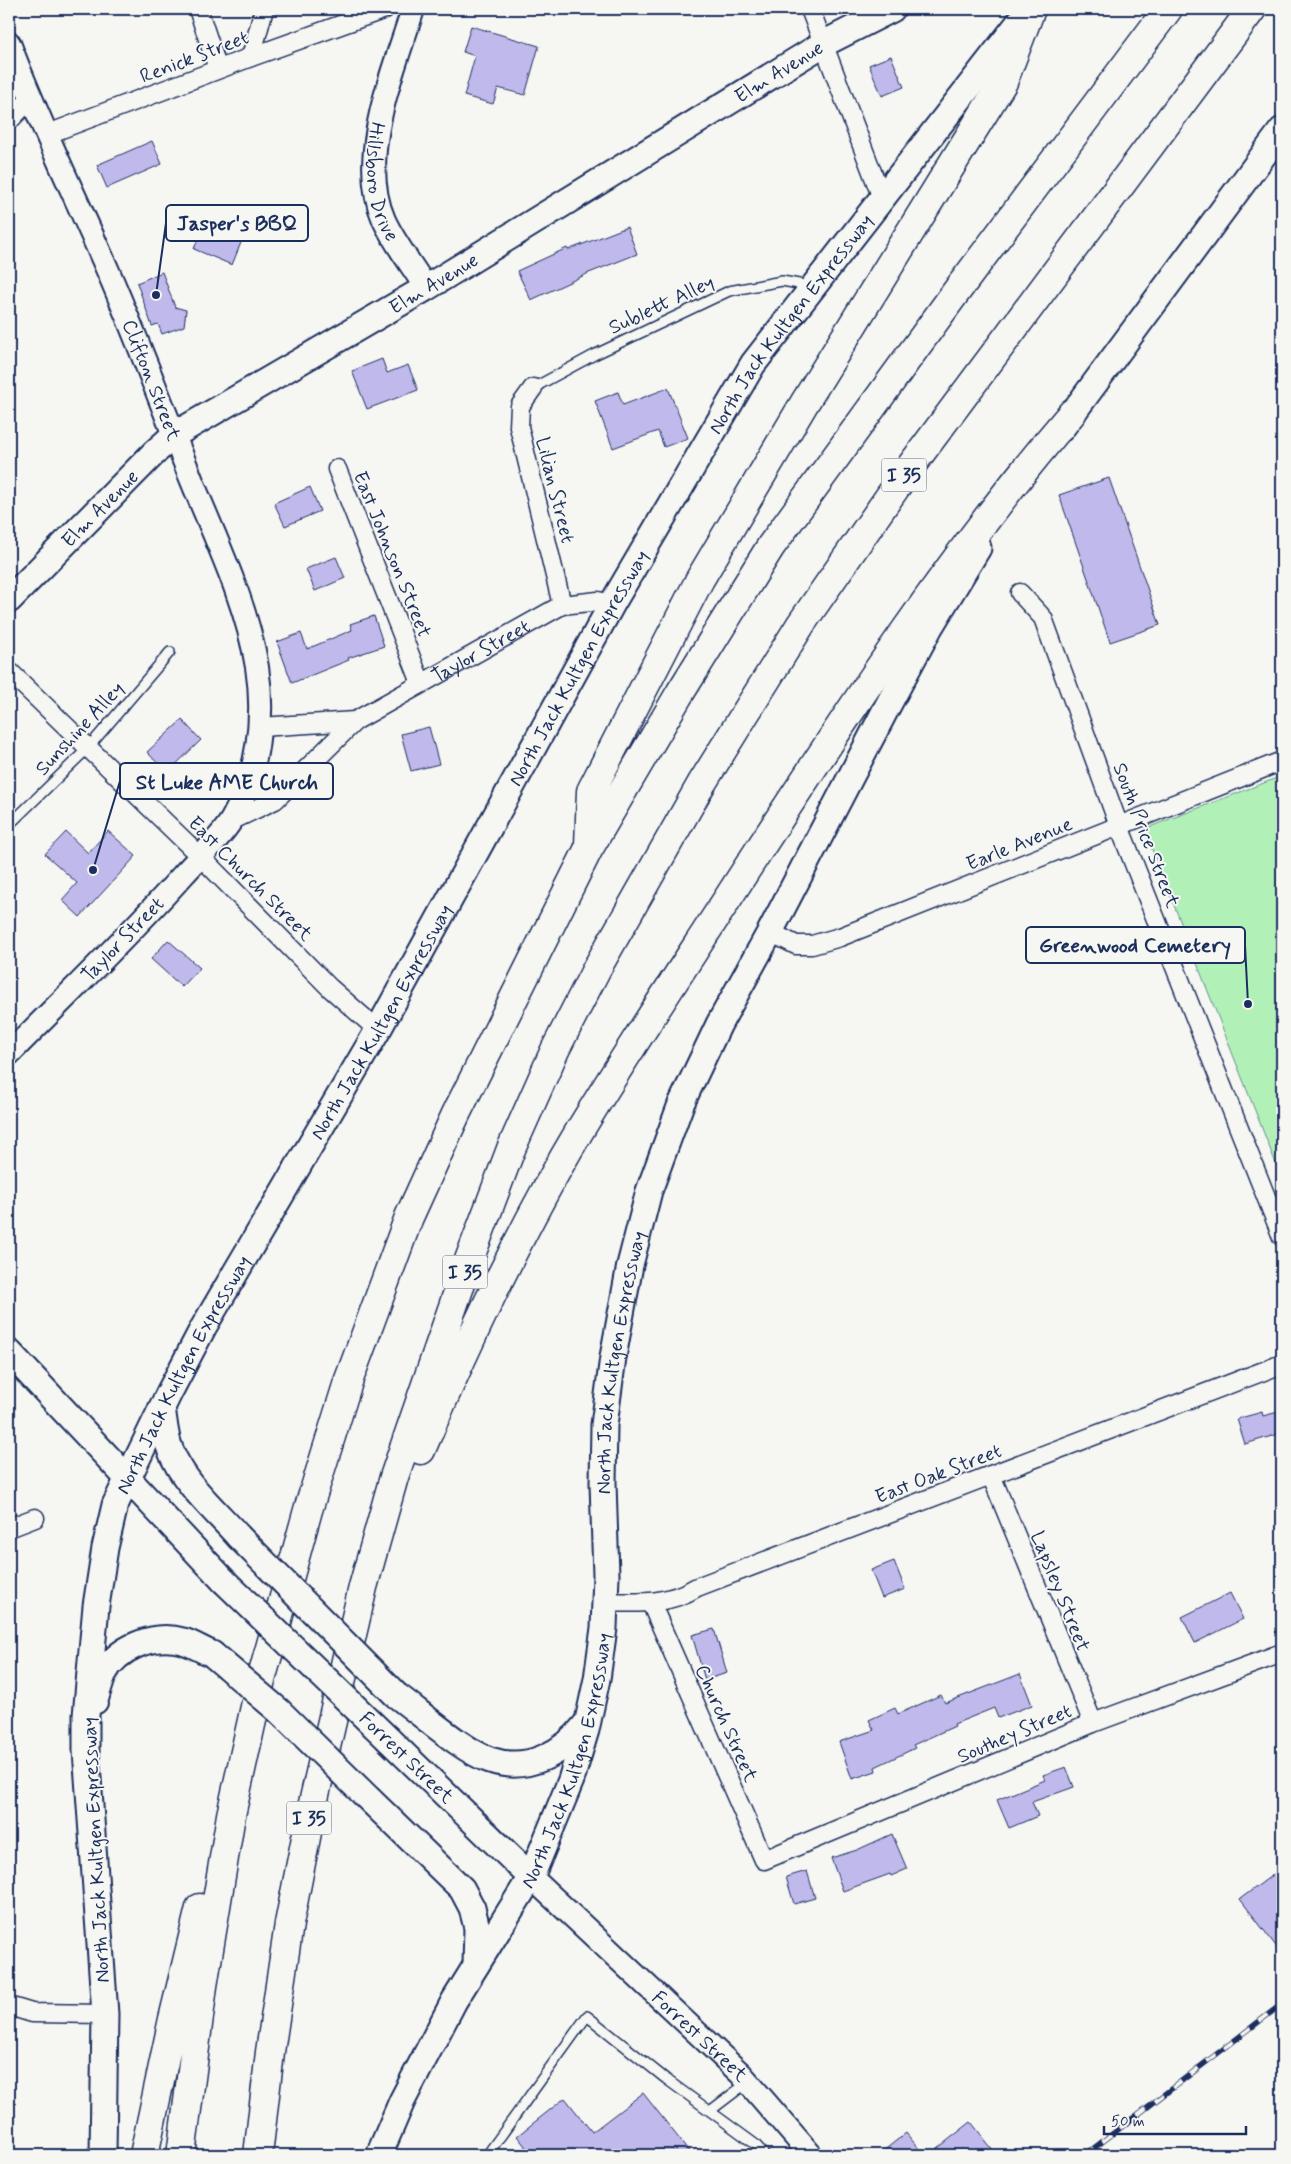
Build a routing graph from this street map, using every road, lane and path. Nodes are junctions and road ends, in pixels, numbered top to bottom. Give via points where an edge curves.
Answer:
1 (198, 9) edge
2 (264, 9) edge
3 (385, 9) edge
4 (413, 9) edge
5 (810, 9) edge
6 (892, 9) edge
7 (1030, 9) edge
8 (1168, 9) edge
9 (1252, 9) edge
10 (9, 43) edge
11 (824, 44) junction
12 (251, 57) junction
13 (218, 69) junction
14 (30, 99) junction
15 (9, 120) edge
16 (1282, 130) edge
17 (48, 134) junction
18 (882, 198) junction
19 (812, 287) junction
20 (426, 288) junction
21 (533, 388) joint
22 (1072, 414) junction
23 (174, 436) junction
24 (337, 469) dead end
25 (1020, 593) dead end
26 (9, 600) edge
27 (612, 604) junction
28 (562, 605) junction
29 (170, 652) dead end
30 (9, 671) edge
31 (421, 682) junction
32 (355, 722) junction
33 (260, 728) junction
34 (88, 748) junction
35 (1282, 761) edge
36 (231, 821) junction
37 (9, 825) edge
38 (1119, 826) junction
39 (588, 850) junction
40 (200, 856) junction
41 (770, 932) junction
42 (378, 1030) junction
43 (9, 1054) edge
44 (1282, 1237) edge
45 (9, 1352) edge
46 (1282, 1364) edge
47 (162, 1407) junction
48 (990, 1475) junction
49 (127, 1477) junction
50 (35, 1518) dead end
51 (9, 1528) edge
52 (362, 1587) junction
53 (606, 1602) junction
54 (651, 1603) junction
55 (1282, 1653) edge
56 (588, 1721) junction
57 (1093, 1723) junction
58 (86, 1730) junction
59 (242, 1767) junction
60 (764, 1860) joint
61 (531, 1877) junction
62 (476, 1965) junction
63 (9, 2006) edge
64 (105, 2014) junction
65 (748, 2082) junction
66 (710, 2111) junction
67 (103, 2155) edge
68 (144, 2155) edge
69 (181, 2155) edge
70 (258, 2155) edge
71 (379, 2155) edge
72 (487, 2155) edge
73 (765, 2155) edge
74 (811, 2155) edge

1 - 13 street
2 - 12 street
3 - 12 street, Renick Street
4 - 20 street, Hillsboro Drive via 385,100 375,149 374,175 384,219 395,242
5 - 11 street
6 - 11 main road, Elm Avenue
7 - 18 main road, North Jack Kultgen Expressway
7 - 39 highway via 1003,82 810,394 696,588 591,791
8 - 39 highway via 771,546
9 - 52 highway, I 35 via 905,474 801,624 702,783 597,968 555,1050 511,1149 469,1260 398,1468
10 - 14 street, Clifton Street
11 - 18 street
11 - 20 main road, Elm Avenue
12 - 13 street, Renick Street
13 - 17 street, Renick Street
14 - 15 street
14 - 17 street, Clifton Street
16 - 22 main road, North Jack Kultgen Expressway
17 - 23 street, Clifton Street via 110,276
18 - 19 main road, North Jack Kultgen Expressway
19 - 21 lane, Sublett Alley via 782,281 729,291
19 - 27 main road, North Jack Kultgen Expressway via 753,364
20 - 23 main road, Elm Avenue
21 - 28 street, Lilian Street via 520,406 519,427
22 - 41 main road, North Jack Kultgen Expressway via 975,553 930,628
22 - 52 highway via 1007,490 929,596 782,816 580,1131 505,1265
23 - 26 main road, Elm Avenue
23 - 33 street, Clifton Street via 233,583 251,638 257,667
24 - 31 street, East Johnson Street
25 - 38 street, South Price Street via 1043,618
27 - 28 street, Taylor Street via 598,601
27 - 42 main road, North Jack Kultgen Expressway
28 - 31 street, Taylor Street
29 - 34 lane, Sunshine Alley
30 - 34 street, East Church Street
31 - 32 street, Taylor Street
32 - 33 street, Taylor Street
32 - 36 street, Taylor Street via 276,800
33 - 36 street, Taylor Street via 254,761
34 - 37 lane, Sunshine Alley
34 - 40 street, East Church Street
35 - 38 street, Earle Avenue
36 - 40 street, Taylor Street
38 - 41 street, Earle Avenue via 840,937 812,945 796,945
38 - 44 street, South Price Street
39 - 59 highway via 472,1080 409,1217 348,1382 311,1501 260,1684
40 - 42 street, East Church Street via 330,988
40 - 43 street, Taylor Street via 155,907
41 - 53 main road, North Jack Kultgen Expressway via 719,1024 681,1104 649,1191 630,1265 604,1425
42 - 47 main road, North Jack Kultgen Expressway via 203,1328
45 - 49 main road, Forrest Street
46 - 48 street, East Oak Street
47 - 49 main road, North Jack Kultgen Expressway
47 - 56 main road, bridge via 169,1448 193,1486 239,1537 396,1694 463,1745 490,1760 511,1764 527,1762 548,1757 575,1739
48 - 54 street, East Oak Street via 697,1587 686,1594
48 - 57 street, Lapsley Street
49 - 58 main road, North Jack Kultgen Expressway via 115,1506 105,1548 96,1606
49 - 61 main road, Forrest Street, bridge via 224,1581
50 - 51 street
52 - 70 highway, I 35 via 310,1812 270,2052
53 - 54 street, East Oak Street
53 - 56 main road, North Jack Kultgen Expressway
54 - 60 street, Church Street
55 - 57 street, Southey Street
56 - 61 main road, North Jack Kultgen Expressway via 571,1780
57 - 60 street, Southey Street
58 - 62 main road, bridge via 104,1674 119,1655 141,1642 162,1638 183,1641 212,1654 279,1711 462,1889 472,1908 477,1928
58 - 64 main road, North Jack Kultgen Expressway
59 - 68 highway via 192,1939
59 - 69 highway via 203,1986
61 - 62 main road, North Jack Kultgen Expressway
61 - 65 street, Forrest Street
62 - 71 main road, North Jack Kultgen Expressway via 402,2101
63 - 64 street via 32,2012
64 - 67 main road, North Jack Kultgen Expressway
65 - 66 lane
65 - 74 street, Forrest Street
66 - 72 lane via 587,2016
66 - 73 lane

